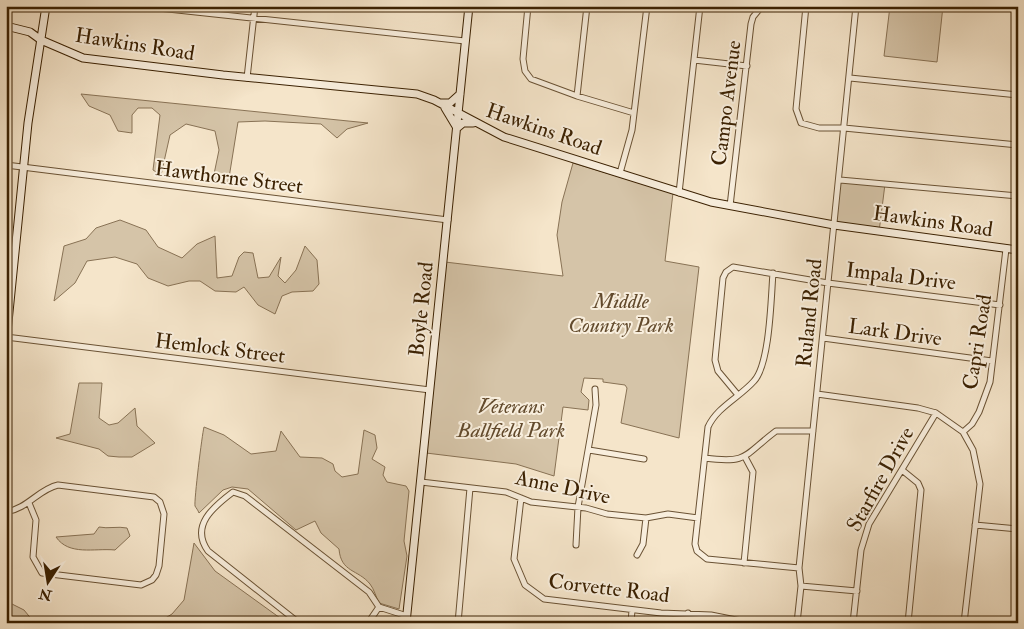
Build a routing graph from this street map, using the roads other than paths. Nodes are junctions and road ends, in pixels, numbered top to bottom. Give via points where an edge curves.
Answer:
1 (46, 6) edge
2 (140, 6) edge
3 (255, 6) edge
4 (469, 6) edge
5 (528, 6) edge
6 (587, 6) edge
7 (646, 6) edge
8 (700, 6) edge
9 (762, 6) edge
10 (806, 6) edge
11 (856, 6) edge
12 (253, 18) junction
13 (6, 26) edge
14 (41, 40) junction
15 (464, 41) junction
16 (56, 46) junction
17 (39, 56) junction
18 (694, 60) junction
19 (746, 66) junction
20 (248, 78) junction
21 (850, 78) junction
22 (460, 93) junction
23 (1018, 95) edge
24 (577, 96) junction
25 (440, 102) junction
26 (634, 113) junction
27 (458, 115) junction
28 (476, 124) junction
29 (457, 128) junction
30 (844, 128) junction
31 (1018, 145) edge
32 (6, 165) edge
33 (24, 168) junction
34 (620, 173) junction
35 (840, 180) junction
36 (679, 193) junction
37 (1018, 196) edge
38 (730, 206) junction
39 (448, 220) junction
40 (834, 225) junction
41 (1006, 249) junction
42 (1018, 250) edge
43 (773, 272) junction
44 (828, 283) junction
45 (1000, 305) junction
46 (7, 337) edge
47 (823, 338) junction
48 (6, 342) edge
49 (992, 361) junction
50 (594, 389) dead end
51 (430, 390) junction
52 (817, 394) junction
53 (738, 395) junction
54 (936, 412) junction
55 (813, 431) junction
56 (962, 432) junction
57 (589, 450) junction
58 (745, 457) junction
59 (705, 458) junction
60 (644, 460) dead end
61 (902, 470) junction
62 (421, 482) junction
63 (470, 488) junction
64 (521, 498) junction
65 (29, 503) junction
66 (578, 507) junction
67 (6, 512) edge
68 (646, 518) junction
69 (698, 518) junction
70 (975, 525) junction
71 (1018, 529) edge
72 (576, 545) dead end
73 (637, 555) dead end
74 (744, 563) junction
75 (799, 568) junction
76 (802, 586) junction
77 (856, 591) junction
78 (379, 608) junction
79 (632, 610) junction
80 (688, 613) junction
81 (407, 619) edge
82 (742, 622) edge
83 (299, 623) edge
84 (368, 623) edge
85 (458, 623) edge
86 (631, 623) edge
87 (687, 623) edge
88 (751, 623) edge
89 (797, 623) edge
90 (853, 623) edge
91 (908, 623) edge
92 (964, 623) edge

1 - 14 street
2 - 12 street
3 - 12 street
4 - 15 street, Boyle Road
5 - 24 street via 523,59 525,71 535,82
6 - 24 street
7 - 26 street
8 - 18 street
9 - 19 street, Campo Avenue via 751,24
10 - 30 street via 797,117 807,126
11 - 21 street, Ruland Road
12 - 15 street
12 - 20 street
13 - 14 street, Hawkins Road via 30,32
14 - 16 street, Hawkins Road
14 - 17 street
15 - 22 street, Boyle Road
16 - 17 street via 46,48
16 - 20 street, Hawkins Road via 83,58
17 - 33 street
18 - 19 street
18 - 36 street
19 - 38 street, Campo Avenue
20 - 25 street, Hawkins Road via 417,94
21 - 23 street
21 - 30 street, Ruland Road
22 - 25 street via 450,103
22 - 27 street, Boyle Road
24 - 26 street
25 - 27 street, Hawkins Road
25 - 29 street
26 - 34 street
27 - 28 street, Hawkins Road
27 - 29 street, Boyle Road
28 - 29 street via 464,123
28 - 34 street, Hawkins Road via 504,138
29 - 39 street, Boyle Road
30 - 31 street
30 - 35 street, Ruland Road
32 - 33 street, Hawthorne Street
33 - 39 street, Hawthorne Street
33 - 46 street
34 - 36 street, Hawkins Road
35 - 37 street
35 - 40 street, Ruland Road
36 - 38 street, Hawkins Road
38 - 40 street, Hawkins Road
39 - 51 street, Boyle Road
40 - 41 street, Hawkins Road
40 - 44 street, Ruland Road
41 - 42 street, Hawkins Road
41 - 45 street, Capri Road
43 - 44 street, Impala Drive
43 - 53 street via 764,361 760,374
43 - 53 street, Impala Drive via 733,266 723,278 716,366
44 - 45 street, Impala Drive
44 - 47 street, Ruland Road
45 - 49 street, Capri Road
46 - 48 street
46 - 51 street, Hemlock Street
47 - 49 street, Lark Drive
47 - 52 street, Ruland Road
49 - 56 street, Capri Road via 984,403 972,424
50 - 57 street via 596,405
51 - 62 street, Boyle Road
52 - 54 street
52 - 55 street, Ruland Road
53 - 59 street via 710,421
54 - 56 street
54 - 61 street, Starfire Drive
55 - 58 street via 776,431
55 - 75 street, Ruland Road
56 - 70 street via 973,450 979,473
57 - 60 street
57 - 66 street
58 - 59 street
58 - 74 street via 753,472
59 - 69 street
61 - 77 street, Starfire Drive via 870,524 861,550
61 - 91 street via 918,483 921,490
62 - 63 street, Anne Drive
62 - 81 street, Boyle Road
63 - 64 street, Anne Drive via 506,492
63 - 85 street
64 - 66 street, Anne Drive
64 - 79 street, Corvette Road via 514,559 520,577 532,592 556,602
65 - 65 street via 36,520 33,557 39,571 56,576 141,585 156,575 164,511 160,502 149,496 64,486 50,488
65 - 67 street
66 - 68 street, Anne Drive
66 - 72 street
68 - 69 street, Anne Drive via 668,514
68 - 73 street via 643,544
69 - 74 street via 695,544 701,556
70 - 71 street
70 - 92 street
74 - 75 street
75 - 76 street, Ruland Road
76 - 77 street
76 - 89 street, Ruland Road
77 - 90 street, Starfire Drive
78 - 81 street, Boyle Road
78 - 83 street via 369,592 245,496 234,492 204,522 200,529 201,542
78 - 84 street
79 - 80 street, Corvette Road
79 - 86 street
80 - 82 street, Corvette Road
80 - 87 street
82 - 88 street, Corvette Road

